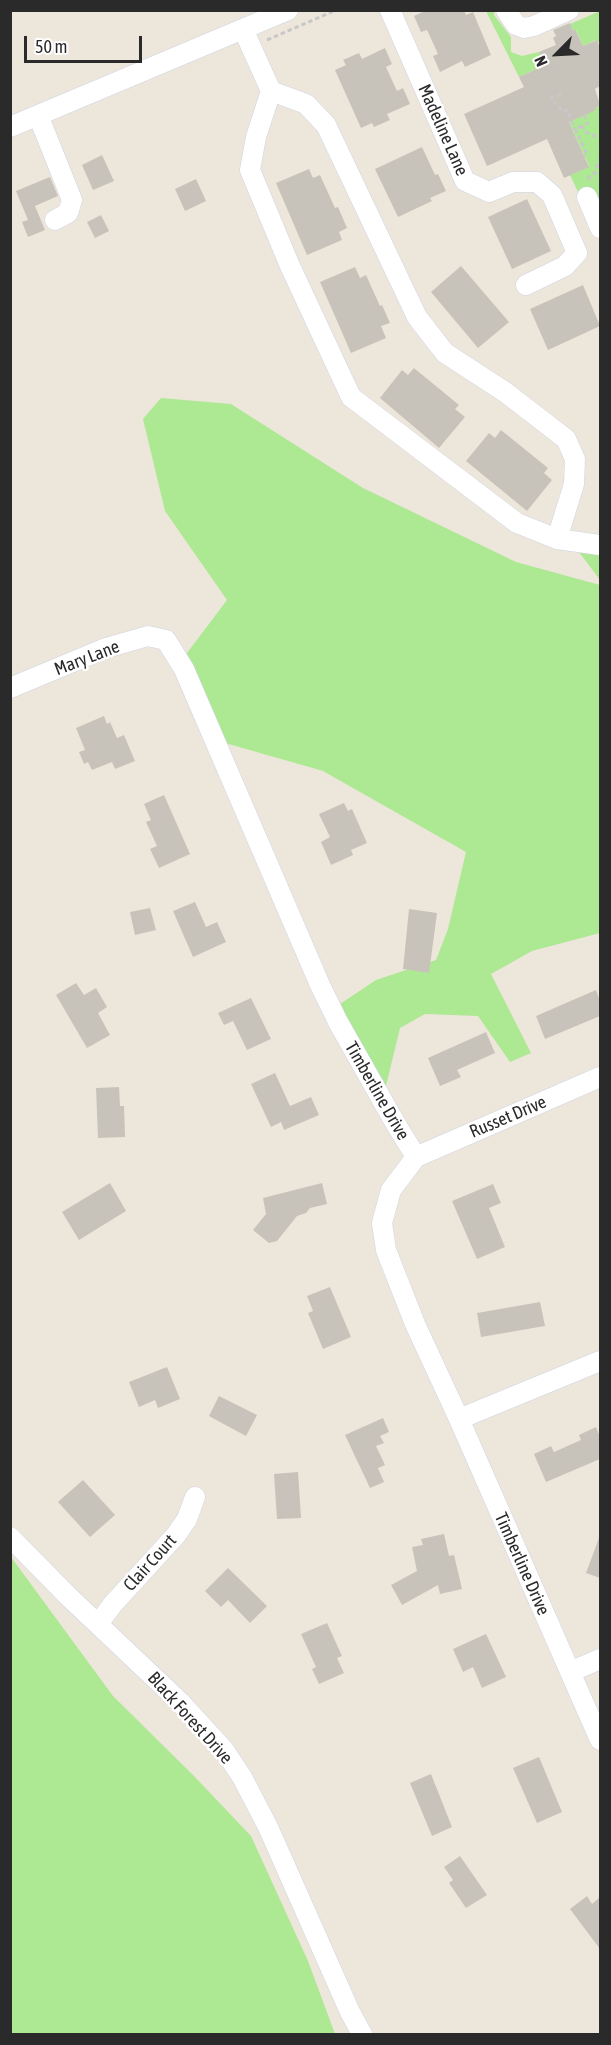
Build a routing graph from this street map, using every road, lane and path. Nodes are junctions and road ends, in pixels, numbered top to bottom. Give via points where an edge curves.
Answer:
1 (288, 10) edge
2 (390, 10) edge
3 (506, 10) edge
4 (569, 10) edge
5 (243, 29) junction
6 (271, 91) junction
7 (561, 94) dead end
8 (38, 115) junction
9 (584, 115) dead end
10 (582, 126) junction
11 (10, 127) edge
12 (575, 129) junction
13 (600, 138) edge
14 (585, 156) dead end
15 (600, 158) edge
16 (583, 190) joint
17 (55, 220) dead end
18 (600, 224) edge
19 (526, 285) dead end
20 (557, 539) junction
21 (600, 545) edge
22 (166, 640) joint
23 (10, 688) edge
24 (600, 1077) edge
25 (416, 1156) junction
26 (600, 1361) edge
27 (459, 1419) junction
28 (195, 1497) dead end
29 (10, 1537) edge
30 (98, 1624) junction
31 (600, 1659) edge
32 (570, 1672) junction
33 (600, 1740) edge
34 (362, 2034) edge

1 - 5 street
2 - 19 street, Madeline Lane via 465,181 489,192 513,182 537,182 552,195 576,253 565,266
3 - 4 street via 516,25 524,28
5 - 6 street
5 - 8 street
6 - 20 street via 306,104 326,125 417,317 445,353 566,439 575,459 574,484
6 - 20 street via 250,170 351,397 516,523
7 - 12 path via 551,98 563,112 567,110
8 - 11 street
8 - 17 street via 72,200 68,213
9 - 10 path via 588,123
10 - 12 path
10 - 13 path via 585,132
12 - 14 path
15 - 16 path
16 - 18 street
20 - 21 street
22 - 23 street, Mary Lane via 148,636 106,648
22 - 25 street, Timberline Drive via 184,669 338,1022
24 - 25 street, Russet Drive
25 - 27 street, Timberline Drive via 392,1190 382,1223 386,1250
26 - 27 street
27 - 32 street, Timberline Drive
28 - 30 street, Clair Court via 176,1535
29 - 30 street, Black Forest Drive
30 - 34 street, Black Forest Drive via 180,1702 224,1750 242,1777
31 - 32 street
32 - 33 street, Timberline Drive

